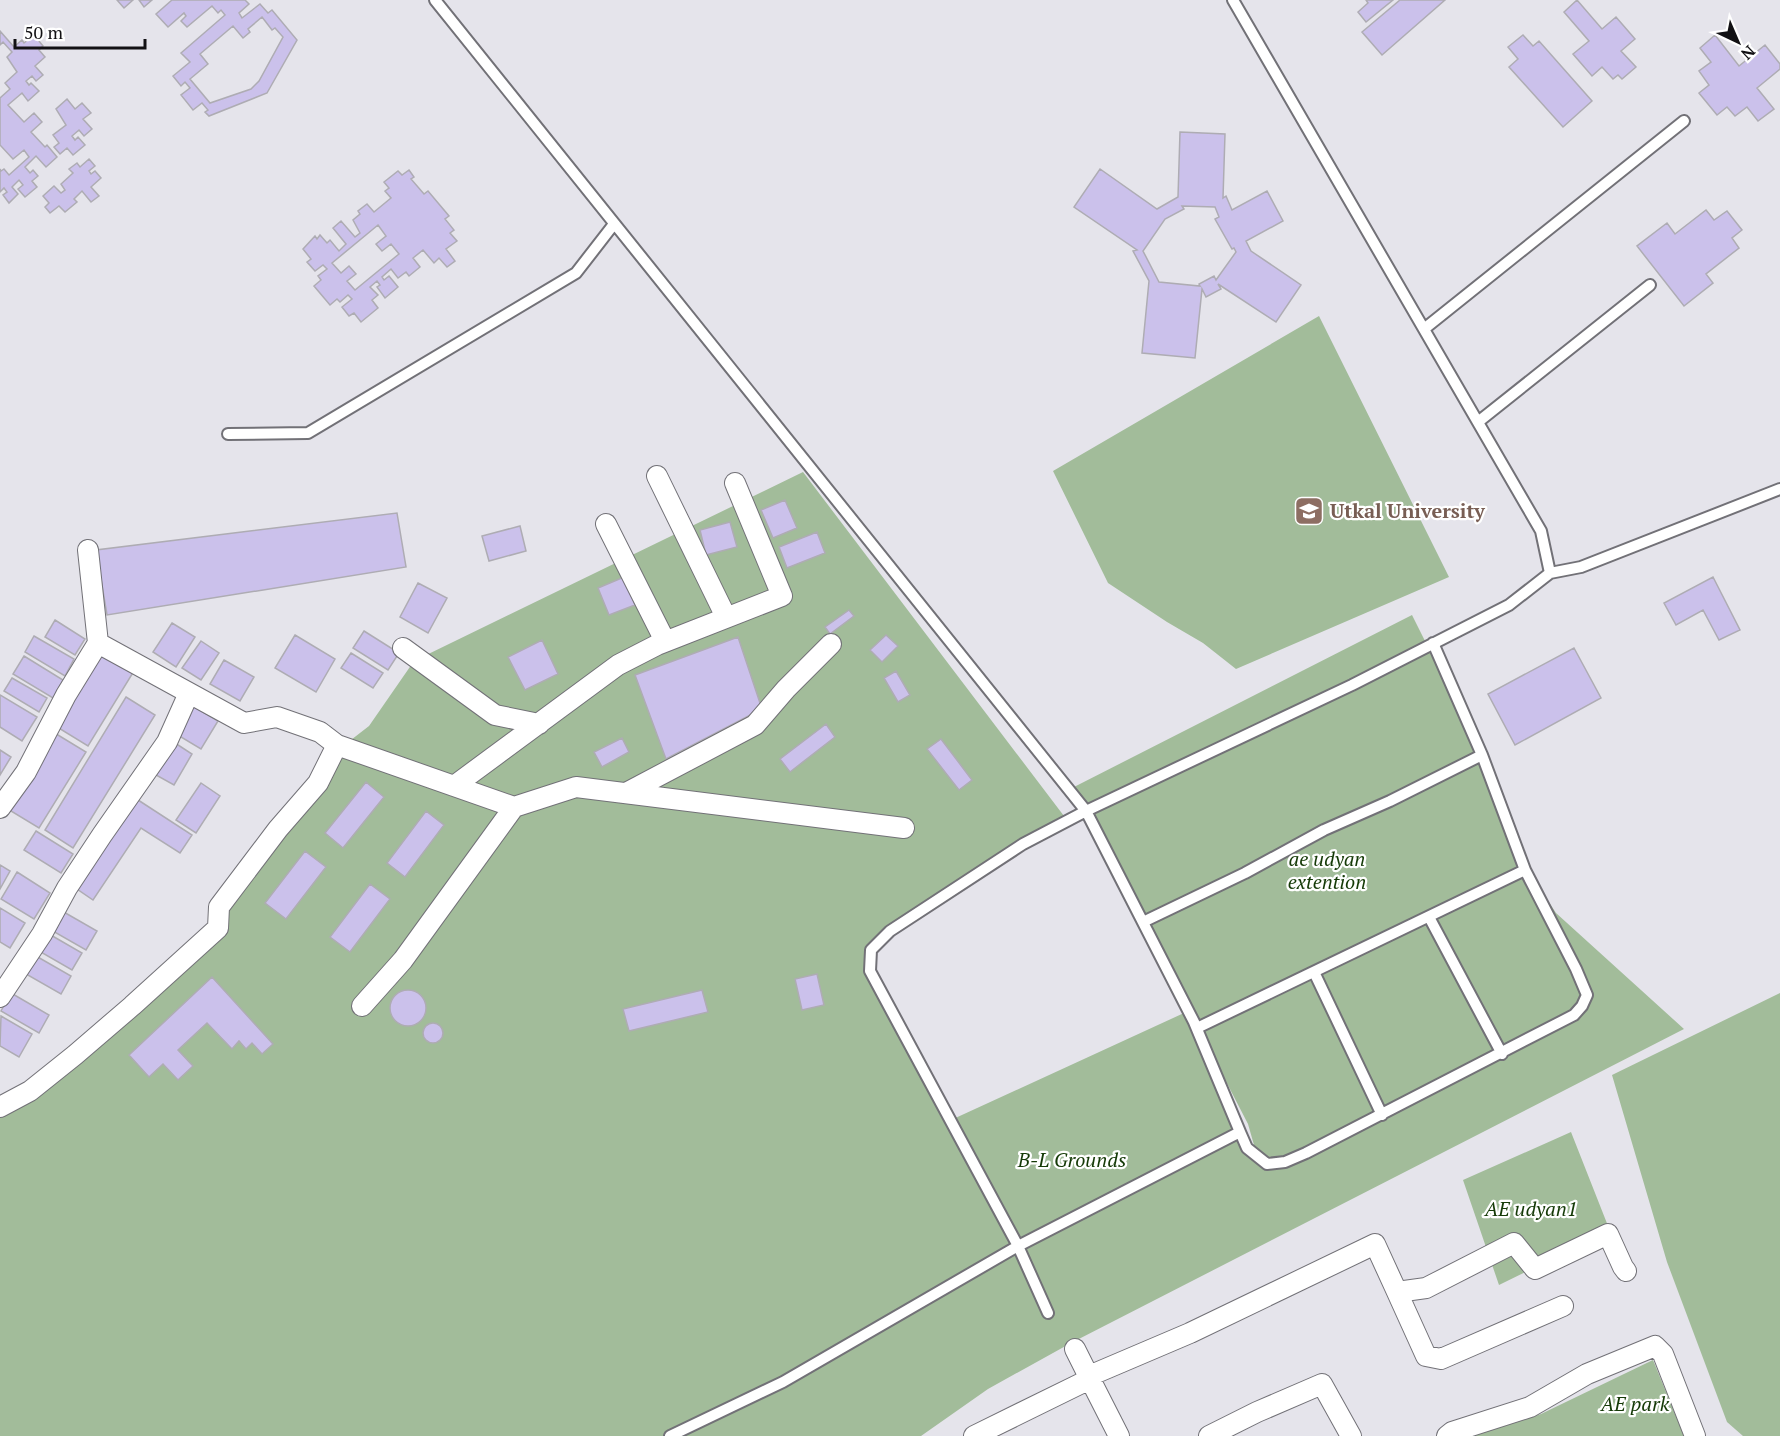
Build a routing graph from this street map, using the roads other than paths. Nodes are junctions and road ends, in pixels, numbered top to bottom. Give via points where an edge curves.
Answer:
1 (435, 0) edge
2 (1233, 0) edge
3 (1684, 121) dead end
4 (614, 224) junction
5 (1650, 285) dead end
6 (1424, 329) junction
7 (1478, 422) junction
8 (228, 434) dead end
9 (657, 476) dead end
10 (735, 483) dead end
11 (1780, 489) edge
12 (606, 524) dead end
13 (88, 550) dead end
14 (1550, 573) junction
15 (726, 617) junction
16 (665, 641) junction
17 (98, 643) junction
18 (1433, 643) junction
19 (831, 644) dead end
20 (403, 648) dead end
21 (189, 693) junction
22 (539, 724) junction
23 (338, 745) junction
24 (1482, 755) junction
25 (454, 786) junction
26 (626, 793) junction
27 (513, 807) junction
28 (0, 808) edge
29 (1086, 812) junction
30 (904, 828) dead end
31 (1525, 870) junction
32 (1429, 917) junction
33 (1143, 922) junction
34 (1314, 972) junction
35 (0, 997) edge
36 (362, 1006) dead end
37 (1197, 1028) junction
38 (1502, 1054) junction
39 (4, 1098) edge
40 (1382, 1115) junction
41 (1240, 1132) junction
42 (1018, 1246) junction
43 (1626, 1271) dead end
44 (1397, 1292) junction
45 (1563, 1306) dead end
46 (1048, 1313) dead end
47 (1075, 1349) dead end
48 (1089, 1378) junction
49 (670, 1436) edge
50 (974, 1436) edge
51 (1119, 1436) edge
52 (1209, 1436) edge
53 (1351, 1436) edge
54 (1447, 1436) edge
55 (1695, 1436) edge

1 - 4 lane
2 - 6 lane
3 - 6 lane
4 - 8 lane via 576,273 308,433
4 - 29 lane
5 - 7 lane
6 - 7 lane
7 - 14 lane via 1541,531
9 - 15 street
10 - 15 street via 782,596
11 - 14 lane via 1581,567
12 - 16 street
13 - 17 street
14 - 18 lane via 1509,605
15 - 16 street
16 - 22 street via 618,665
17 - 21 street
17 - 28 street via 26,772
18 - 24 lane
18 - 29 lane
19 - 26 street via 755,724
20 - 22 street via 495,715
21 - 23 street via 244,723 277,717 320,732
21 - 35 street via 167,742 67,888
22 - 25 street
23 - 25 street
23 - 39 street via 318,783 219,907 218,928 30,1091
24 - 31 lane
24 - 33 lane
25 - 27 street
26 - 27 street via 576,788
26 - 30 street
27 - 36 street via 403,960
29 - 33 lane
29 - 42 lane via 1023,844 890,931 871,950 870,971
31 - 32 lane
31 - 38 lane via 1587,995 1574,1015
32 - 34 lane
32 - 38 lane
33 - 37 lane
34 - 37 lane
34 - 40 lane
37 - 41 lane
38 - 40 lane
40 - 41 lane via 1285,1162 1267,1164 1247,1148
41 - 42 lane
42 - 46 lane
42 - 49 lane via 783,1382
43 - 44 street via 1608,1234 1535,1269 1514,1244 1426,1287
44 - 45 street via 1426,1356 1441,1359
44 - 48 street via 1375,1244
47 - 48 street
48 - 50 street
48 - 51 street
52 - 53 street via 1322,1384
54 - 55 street via 1530,1407 1587,1374 1655,1346 1663,1354

